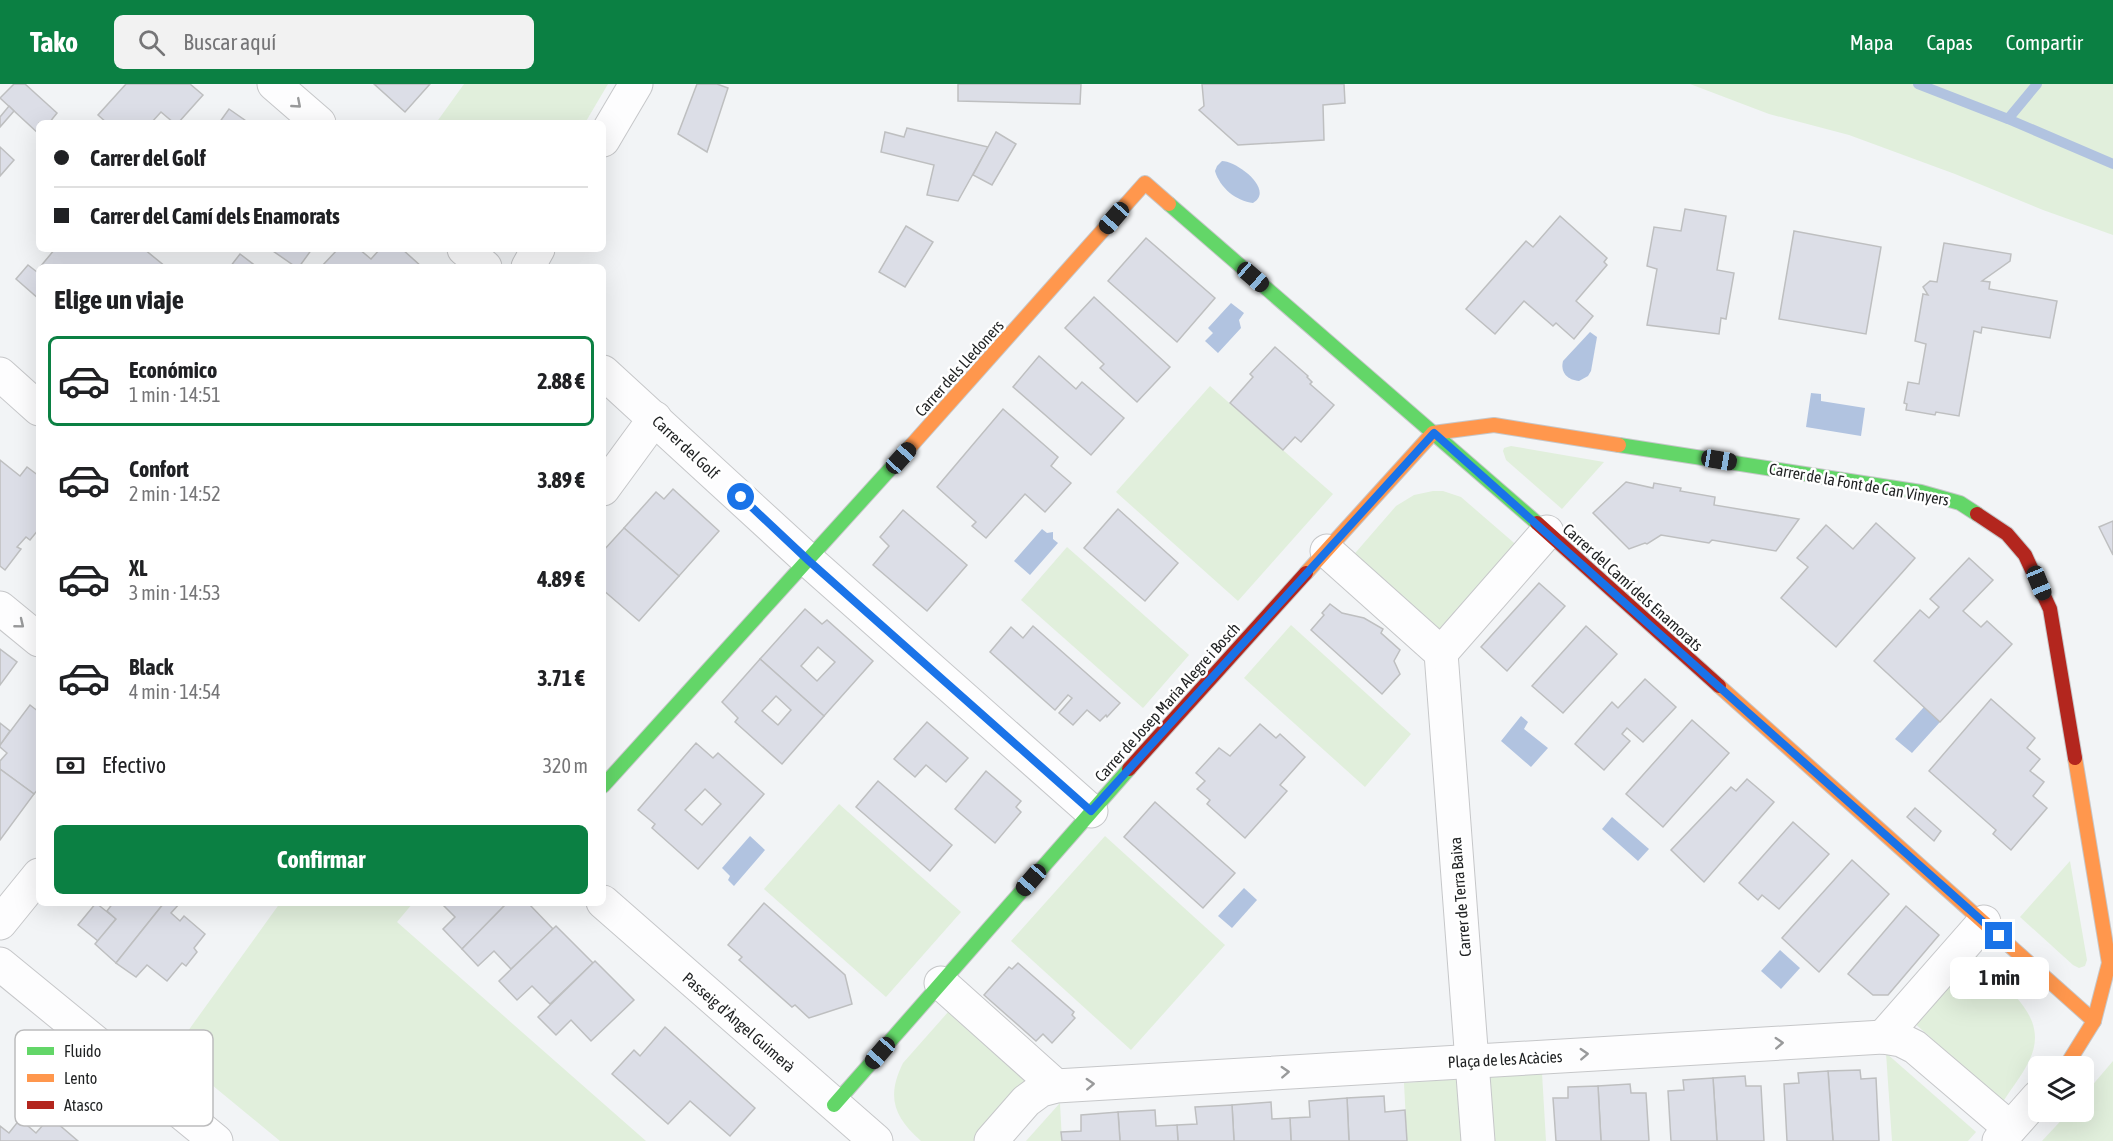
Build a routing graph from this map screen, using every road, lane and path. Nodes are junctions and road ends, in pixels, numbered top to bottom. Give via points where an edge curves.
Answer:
1 (274, 84) edge
2 (636, 84) edge
3 (316, 120) edge
4 (606, 135) edge
5 (1144, 183) joint
6 (468, 252) edge
7 (482, 264) edge
8 (0, 374) edge
9 (606, 375) edge
10 (36, 406) edge
11 (655, 418) junction
12 (1434, 433) junction
13 (606, 485) edge
14 (1547, 532) junction
15 (1327, 550) junction
16 (809, 561) junction
17 (0, 608) edge
18 (36, 638) edge
19 (1441, 653) junction
20 (606, 783) edge
21 (1091, 811) junction
22 (36, 879) edge
23 (606, 905) edge
24 (1984, 922) junction
25 (0, 923) edge
26 (0, 964) edge
27 (941, 983) junction
28 (2094, 1021) junction
29 (81, 1030) edge
30 (1883, 1037) junction
31 (2072, 1056) edge
32 (1473, 1061) junction
33 (1056, 1086) junction
34 (834, 1105) junction
35 (2028, 1108) edge
36 (198, 1126) edge
37 (2005, 1134) edge
38 (216, 1141) edge
39 (876, 1141) edge
40 (991, 1141) edge
41 (1478, 1141) edge

1 -> 3 street
2 - 4 street
5 - 12 street, Carrer del Camí dels Enamorats
5 - 16 street, Carrer dels Lledoners
6 - 7 street
8 - 10 street
9 - 11 street, Carrer del Golf
11 - 13 street
11 - 16 street, Carrer del Golf
12 - 14 street, Carrer del Camí dels Enamorats
12 - 15 street, Carrer de Josep Maria Alegre i Bosch
12 - 28 street, Carrer de la Font de Can Vinyers via 1494,425 1921,492 1960,503 2007,534 2025,555 2052,620 2109,963
14 - 19 street
14 - 24 street, Carrer del Camí dels Enamorats
15 - 19 street
15 - 21 street, Carrer de Josep Maria Alegre i Bosch
16 - 20 street, Carrer dels Lledoners
16 - 21 street, Carrer del Golf
17 -> 18 street
19 - 32 street, Carrer de Terra Baixa
21 - 27 street, Carrer de Josep Maria Alegre i Bosch
22 - 25 street
23 - 34 street, Passeig d'Àngel Guimerà
24 - 28 street, Carrer del Camí dels Enamorats
24 - 30 street
26 - 29 street
27 - 33 street
27 - 34 street, Carrer de Josep Maria Alegre i Bosch
28 - 31 street, Carrer de la Font de Can Vinyers
32 -> 30 street, Plaça de les Acàcies
30 - 37 street, Plaça de les Acàcies via 1915,1047
33 -> 32 street, Plaça de les Acàcies
32 - 41 street, Carrer de Terra Baixa
33 - 40 street, Plaça de les Acàcies via 1041,1090 1026,1101
34 - 39 street, Passeig d'Àngel Guimerà
35 - 37 street
36 - 38 street

